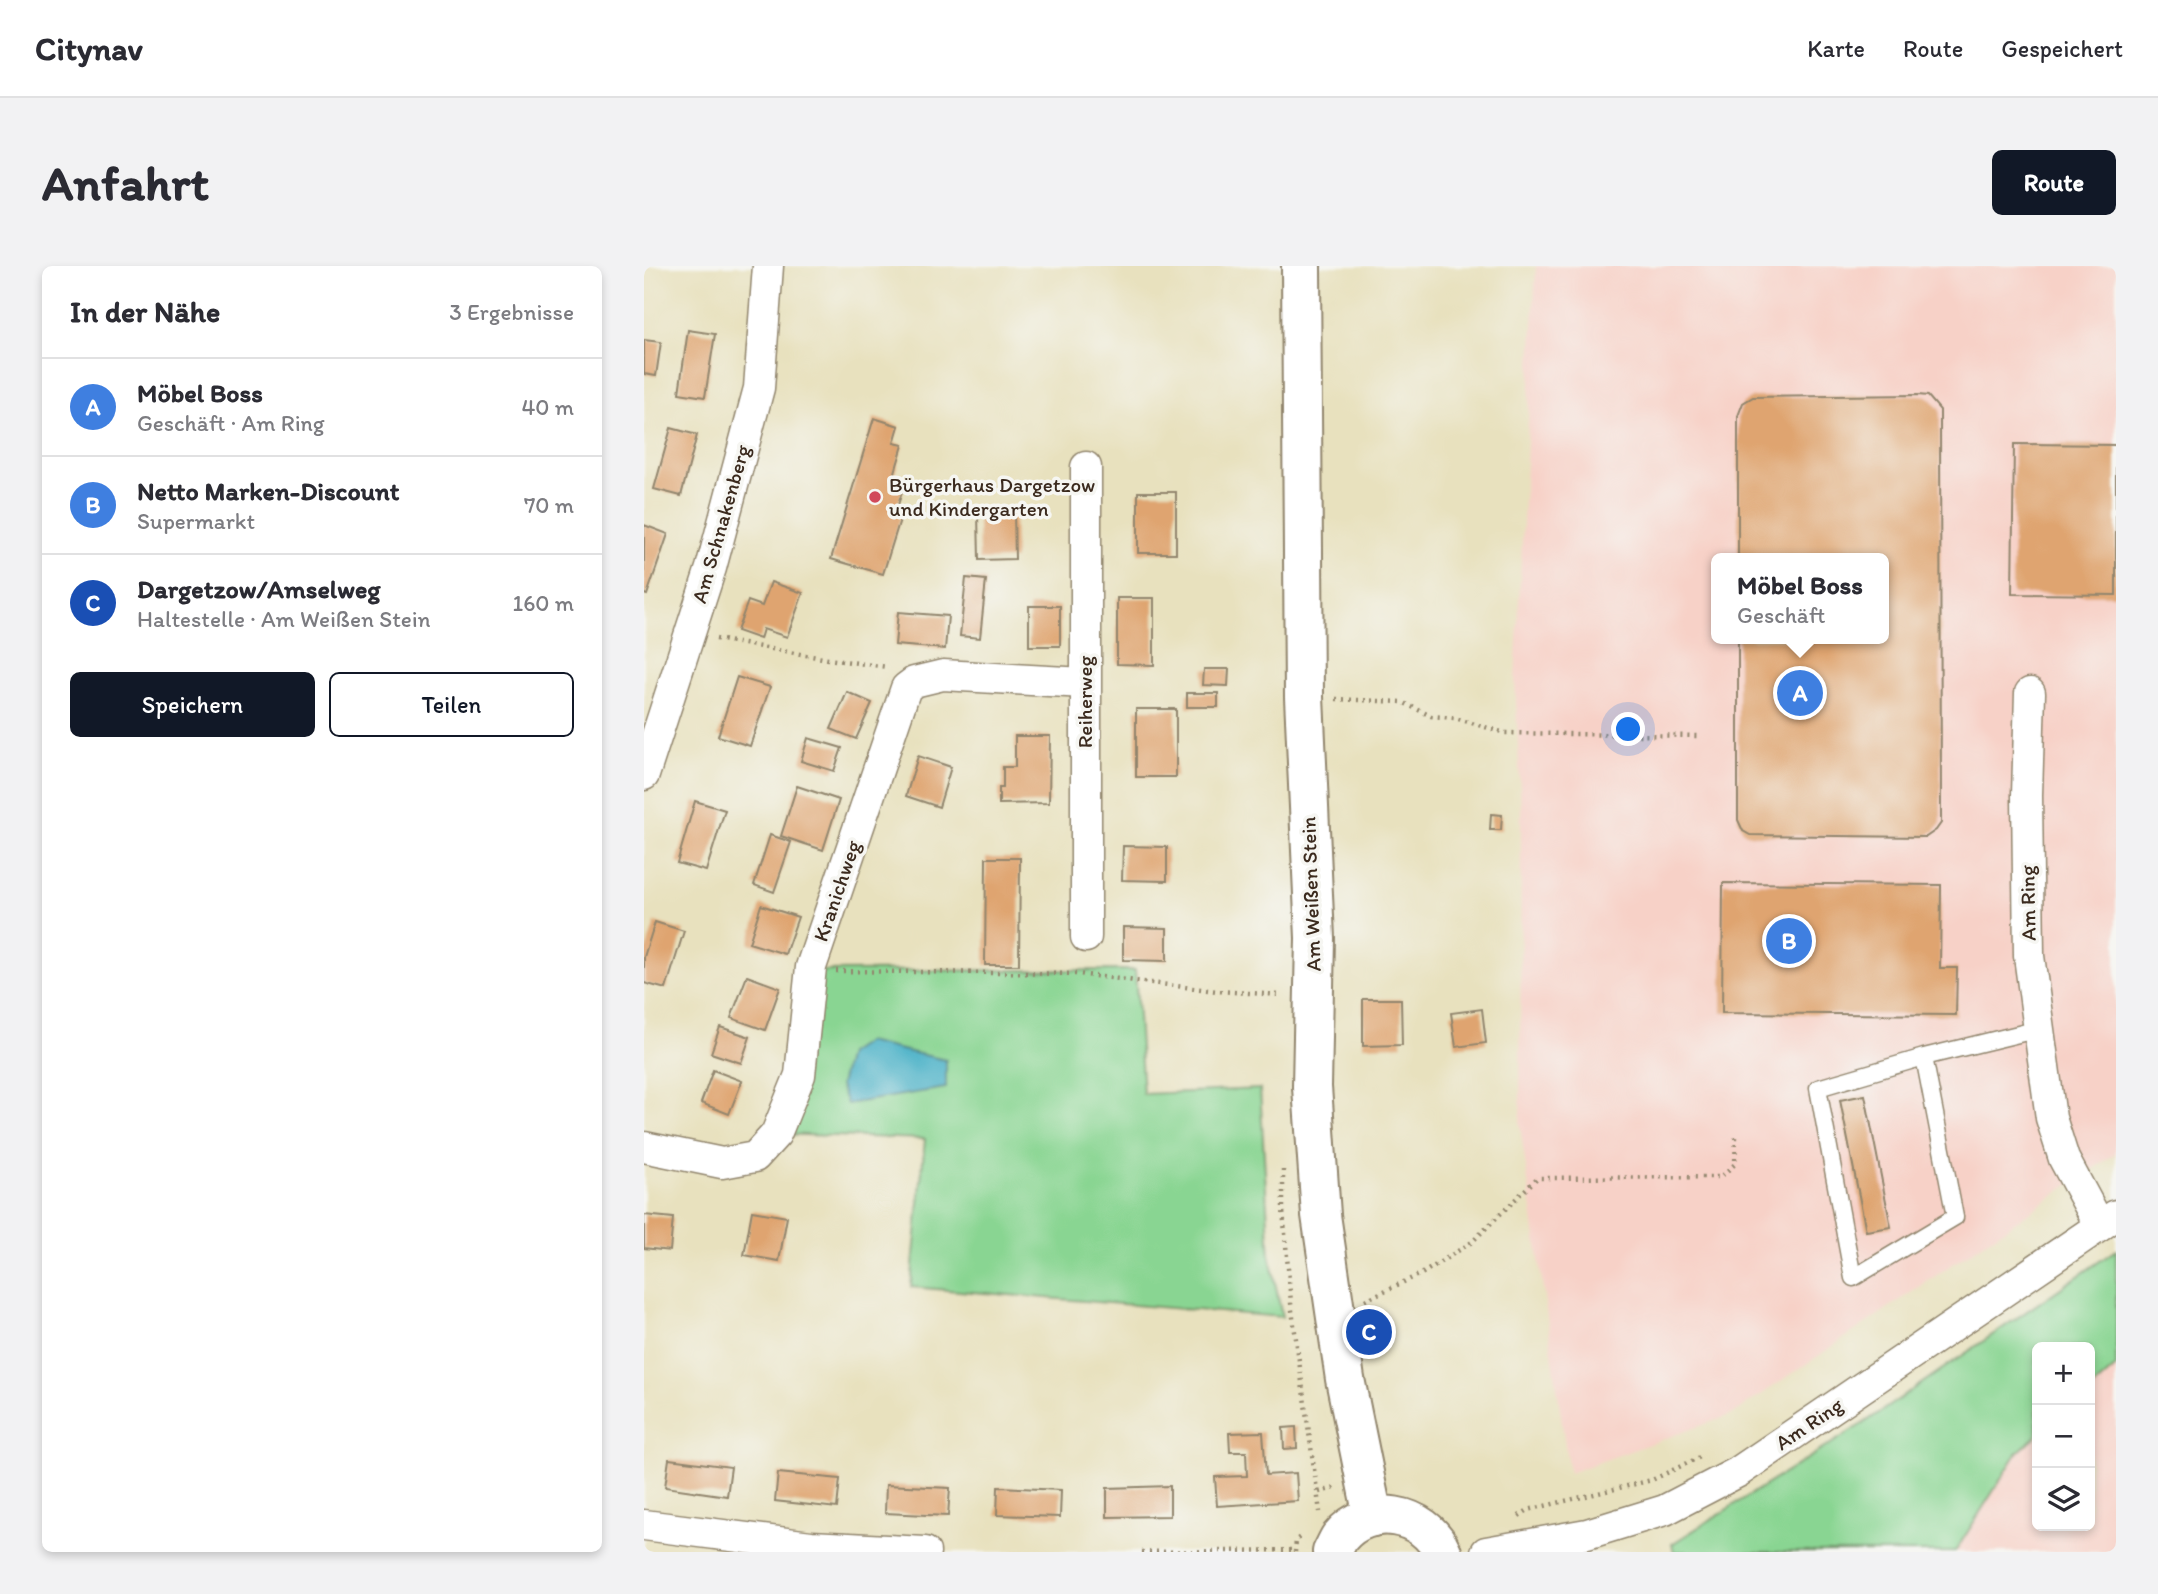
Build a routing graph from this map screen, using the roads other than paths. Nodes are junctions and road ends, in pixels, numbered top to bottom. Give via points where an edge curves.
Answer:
1 (768, 266) edge
2 (1301, 266) edge
3 (1086, 467) dead end
4 (1085, 683) junction
5 (2030, 693) dead end
6 (644, 775) edge
7 (1086, 937) dead end
8 (2039, 1029) junction
9 (1924, 1058) junction
10 (644, 1147) edge
11 (2108, 1220) edge
12 (1373, 1517) junction
13 (644, 1525) edge
14 (810, 1549) edge
15 (925, 1552) edge
16 (1332, 1552) edge
17 (1441, 1552) edge
18 (1486, 1552) edge

1 - 6 street, Am Schnakenberg via 759,388 711,568
2 - 12 street, Am Weißen Stein via 1304,697 1315,938 1312,1087 1321,1215 1345,1379
3 - 4 street, Reiherweg
4 - 7 street, Reiherweg
4 - 10 street, Kranichweg via 943,675 906,688 811,967 800,1075 776,1134 755,1157 722,1163
5 - 8 street, Am Ring via 2029,956
8 - 9 lane
8 - 11 street, Am Ring via 2051,1118 2064,1159
9 - 9 lane via 1818,1088 1853,1278 1955,1217
11 - 18 street, Am Ring via 1738,1472 1665,1510 1587,1534
12 - 16 street via 1355,1524
12 - 17 street via 1409,1519 1425,1529
13 - 14 street
14 - 15 street

